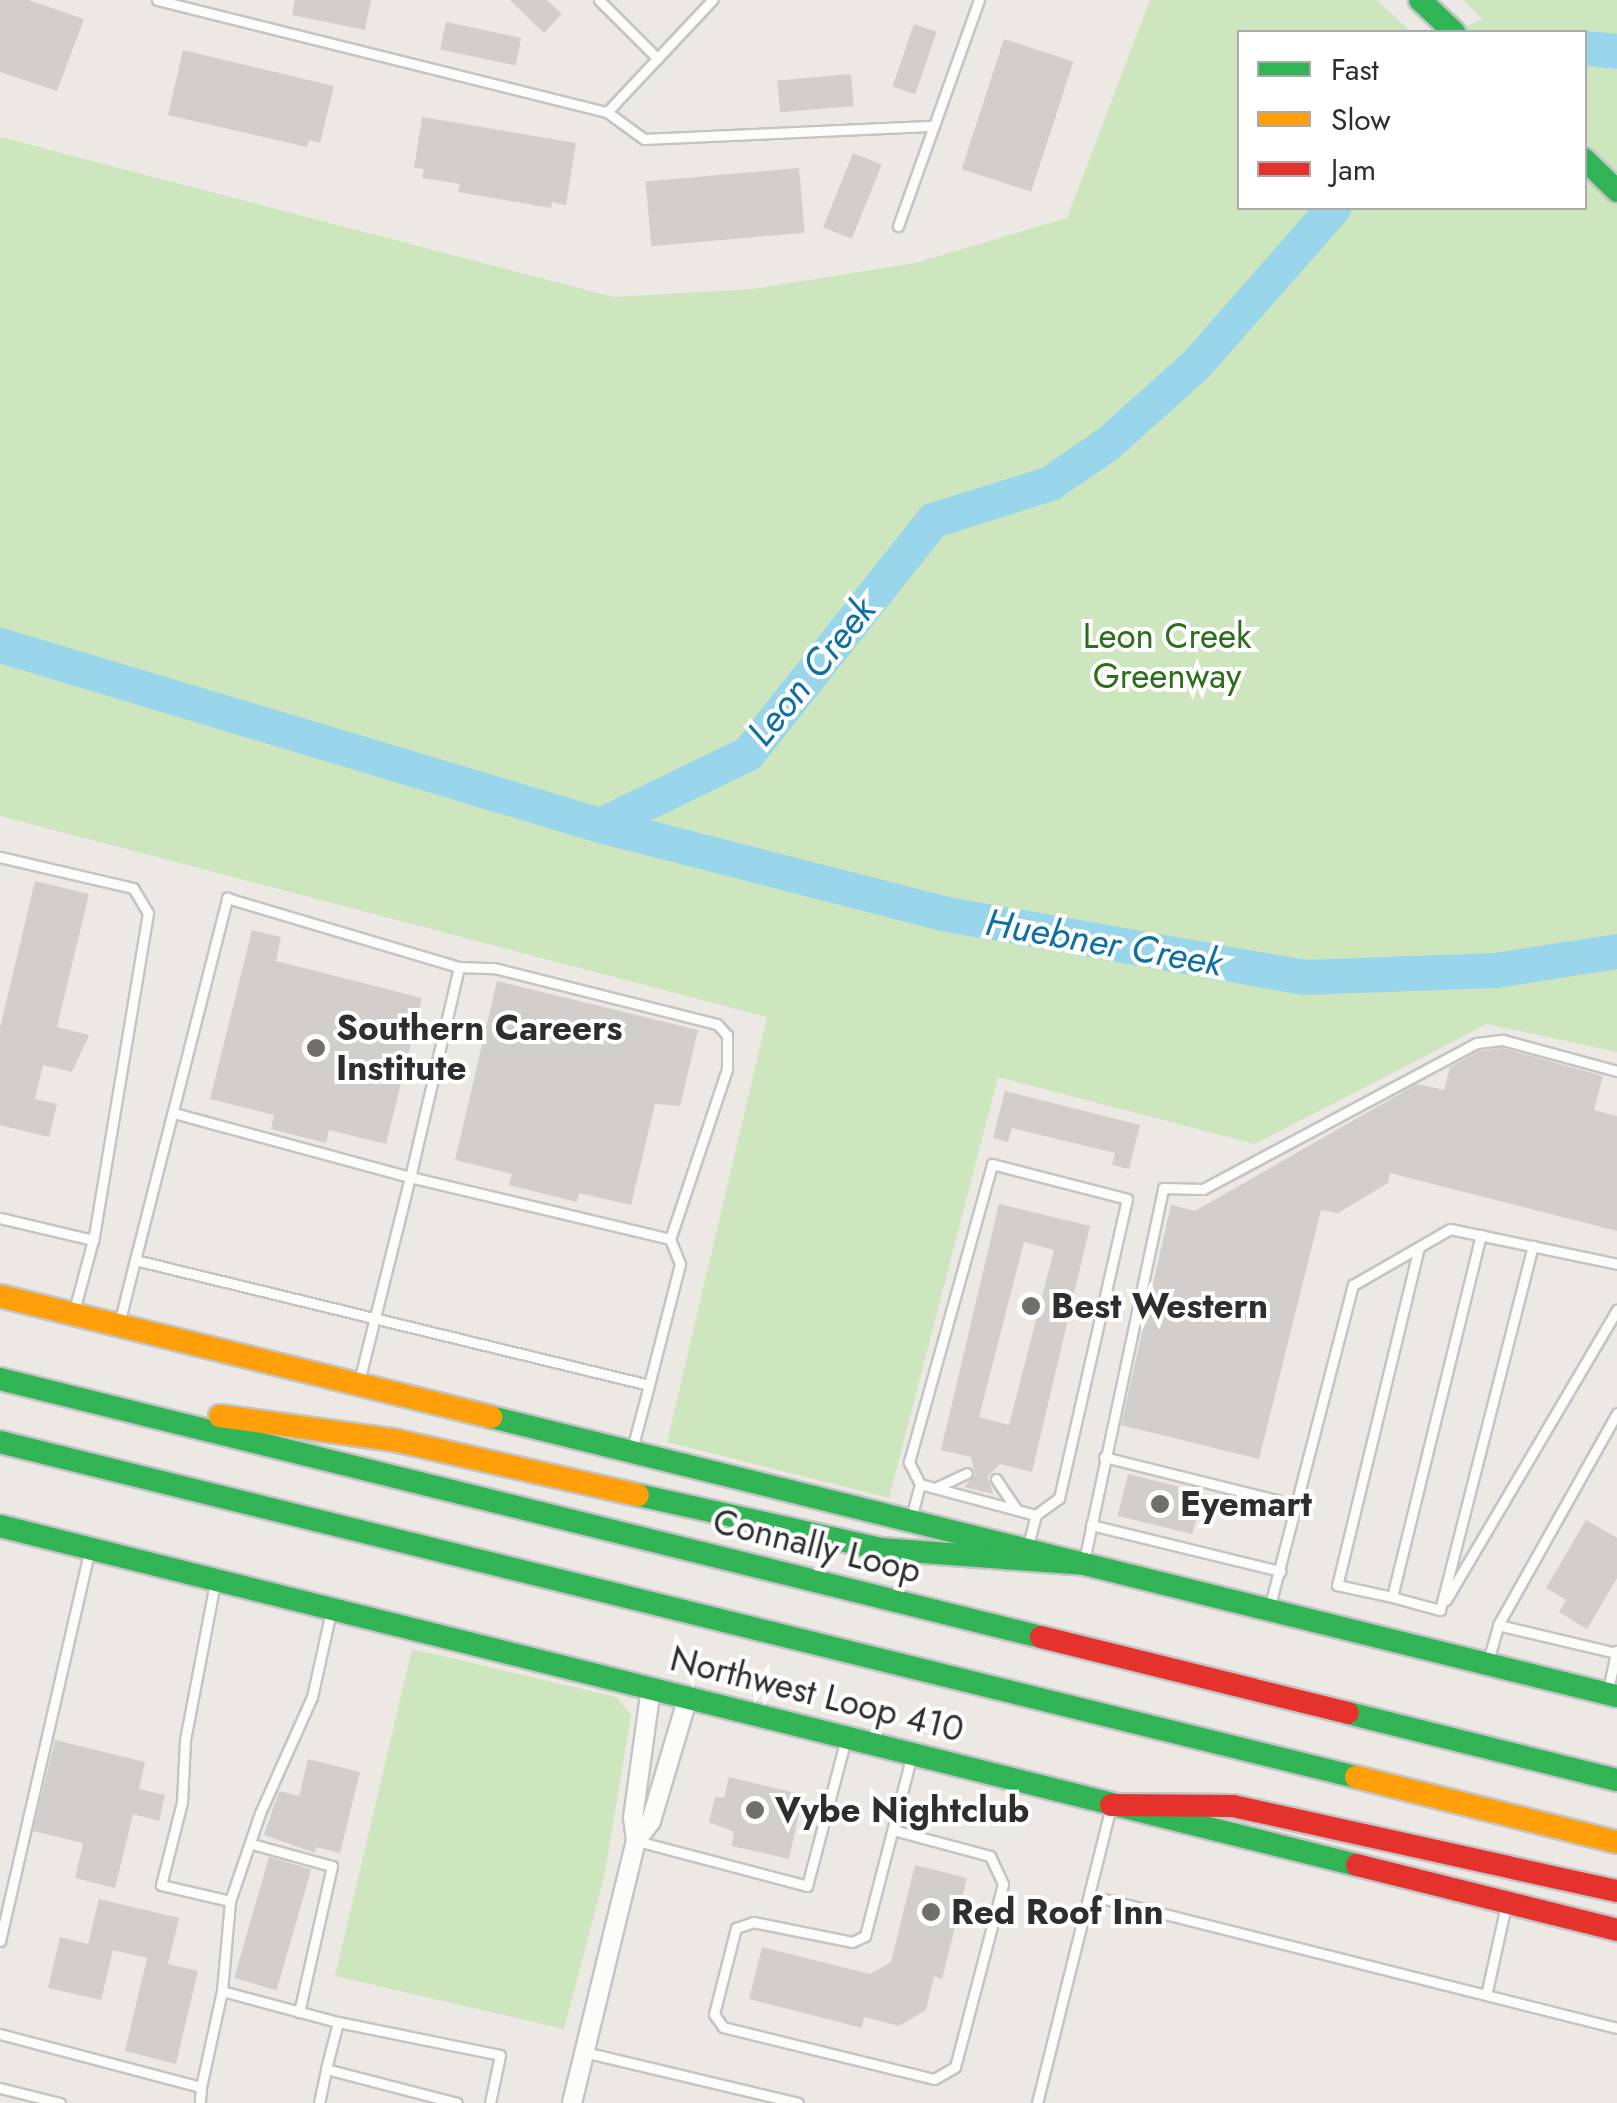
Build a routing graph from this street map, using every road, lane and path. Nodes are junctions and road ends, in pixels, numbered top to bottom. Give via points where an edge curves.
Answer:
1 (157, 0) edge
2 (599, 0) edge
3 (712, 0) edge
4 (979, 0) edge
5 (1420, 0) edge
6 (1452, 30) edge
7 (658, 58) junction
8 (607, 112) junction
9 (934, 126) junction
10 (1587, 162) edge
11 (1617, 190) edge
12 (898, 226) dead end
13 (0, 857) edge
14 (459, 966) junction
15 (1617, 1071) edge
16 (174, 1114) junction
17 (410, 1176) junction
18 (0, 1218) edge
19 (1480, 1235) junction
20 (670, 1239) junction
21 (93, 1240) junction
22 (1533, 1246) junction
23 (1418, 1247) junction
24 (135, 1260) junction
25 (1617, 1264) edge
26 (0, 1296) edge
27 (1617, 1310) edge
28 (74, 1314) junction
29 (374, 1318) junction
30 (119, 1325) junction
31 (0, 1379) edge
32 (358, 1384) junction
33 (649, 1385) junction
34 (66, 1396) junction
35 (1617, 1414) edge
36 (0, 1442) edge
37 (631, 1452) junction
38 (1104, 1457) junction
39 (967, 1473) dead end
40 (996, 1480) dead end
41 (920, 1484) junction
42 (935, 1488) junction
43 (1297, 1505) junction
44 (1017, 1510) junction
45 (1036, 1515) junction
46 (910, 1521) junction
47 (1090, 1525) junction
48 (0, 1526) edge
49 (90, 1548) junction
50 (1026, 1549) junction
51 (1083, 1564) junction
52 (1280, 1572) junction
53 (215, 1580) junction
54 (1392, 1597) junction
55 (332, 1608) junction
56 (1269, 1610) junction
57 (1440, 1610) junction
58 (1498, 1625) junction
59 (1616, 1651) edge
60 (1487, 1664) junction
61 (651, 1688) junction
62 (1612, 1695) edge
63 (688, 1697) junction
64 (846, 1739) junction
65 (912, 1755) junction
66 (1617, 1780) edge
67 (1111, 1805) junction
68 (893, 1830) junction
69 (636, 1840) junction
70 (1617, 1842) edge
71 (252, 1844) junction
72 (1617, 1891) edge
73 (1093, 1896) junction
74 (230, 1901) junction
75 (1506, 1902) junction
76 (1617, 1930) edge
77 (0, 1941) edge
78 (222, 1990) junction
79 (1487, 1991) junction
80 (299, 2012) junction
81 (338, 2022) junction
82 (1617, 2028) edge
83 (0, 2034) edge
84 (584, 2052) junction
85 (326, 2069) junction
86 (201, 2087) junction
87 (0, 2088) edge
88 (60, 2103) edge
89 (200, 2103) edge
90 (319, 2103) edge
91 (457, 2103) edge
92 (490, 2103) edge
93 (572, 2103) edge
94 (798, 2103) edge
95 (1037, 2103) edge

1 - 8 lane
2 - 7 lane
3 - 7 lane
4 - 9 lane
5 - 6 main road
7 - 8 lane
8 - 9 lane via 644,139
9 - 12 lane
10 - 11 main road
13 - 21 lane via 133,888 148,913
14 - 16 lane via 227,898
14 - 17 lane
14 - 20 lane via 494,968 716,1024 727,1035 726,1069
15 - 38 lane via 1503,1040 1477,1043 1203,1189 1163,1188
16 - 17 lane
16 - 24 lane
17 - 20 lane
17 - 29 lane
18 - 21 lane
19 - 22 lane
19 - 23 lane via 1450,1229
19 - 54 lane
20 - 33 lane via 680,1264
21 - 28 lane
22 - 25 lane
22 - 57 lane
23 - 43 lane via 1353,1286
23 - 54 lane via 1337,1585
24 - 29 lane
24 - 30 lane
26 - 28 main road
27 - 57 lane
28 - 30 main road
29 - 32 lane
29 - 33 lane
30 - 32 main road
31 - 34 main road, Connally Loop
32 - 37 main road
33 - 37 lane
34 - 51 main road via 393,1440 881,1548
34 - 66 main road, Connally Loop
35 - 58 lane
36 - 70 main road
37 - 46 main road
38 - 43 lane
38 - 47 lane
39 - 42 lane
40 - 44 lane
41 - 42 lane
41 - 45 lane via 910,1462 992,1164 1127,1199 1059,1498
41 - 46 lane
42 - 44 lane
43 - 52 lane
44 - 45 lane
45 - 50 lane
46 - 50 main road
47 - 51 lane
47 - 52 lane
48 - 49 main road, Northwest Loop 410
49 - 53 main road, Northwest Loop 410
49 - 77 lane
50 - 51 main road
51 - 56 main road
52 - 56 lane
53 - 55 main road, Northwest Loop 410
53 - 74 lane via 184,1740 182,1802 161,1885
54 - 57 lane
55 - 61 main road, Northwest Loop 410
55 - 71 lane via 312,1696
56 - 60 main road
58 - 59 lane
58 - 60 lane
59 - 62 lane
60 - 62 main road
61 - 63 main road, Northwest Loop 410
61 - 69 street via 632,1818
63 - 64 main road, Northwest Loop 410
63 - 69 street via 651,1821
64 - 65 main road, Northwest Loop 410
64 - 69 lane via 807,1886
65 - 67 main road, Northwest Loop 410
65 - 68 lane
67 - 72 main road via 1232,1806
67 - 73 lane
67 - 75 main road, Northwest Loop 410
68 - 68 lane via 865,1936 852,1942 753,1922 736,1928 714,2014 723,2027 934,2079 955,2067 1003,1884 990,1856
69 - 84 street
71 - 74 lane
71 - 80 lane via 332,1866
73 - 79 lane
73 - 95 lane
74 - 78 lane
75 - 76 main road, Northwest Loop 410
75 - 79 lane
78 - 80 lane
78 - 86 lane
79 - 82 lane
80 - 81 lane
81 - 85 lane
81 - 92 lane via 500,2055
83 - 86 lane
84 - 93 street
84 - 94 lane
85 - 90 lane
85 - 91 lane
86 - 89 lane
87 - 88 lane

